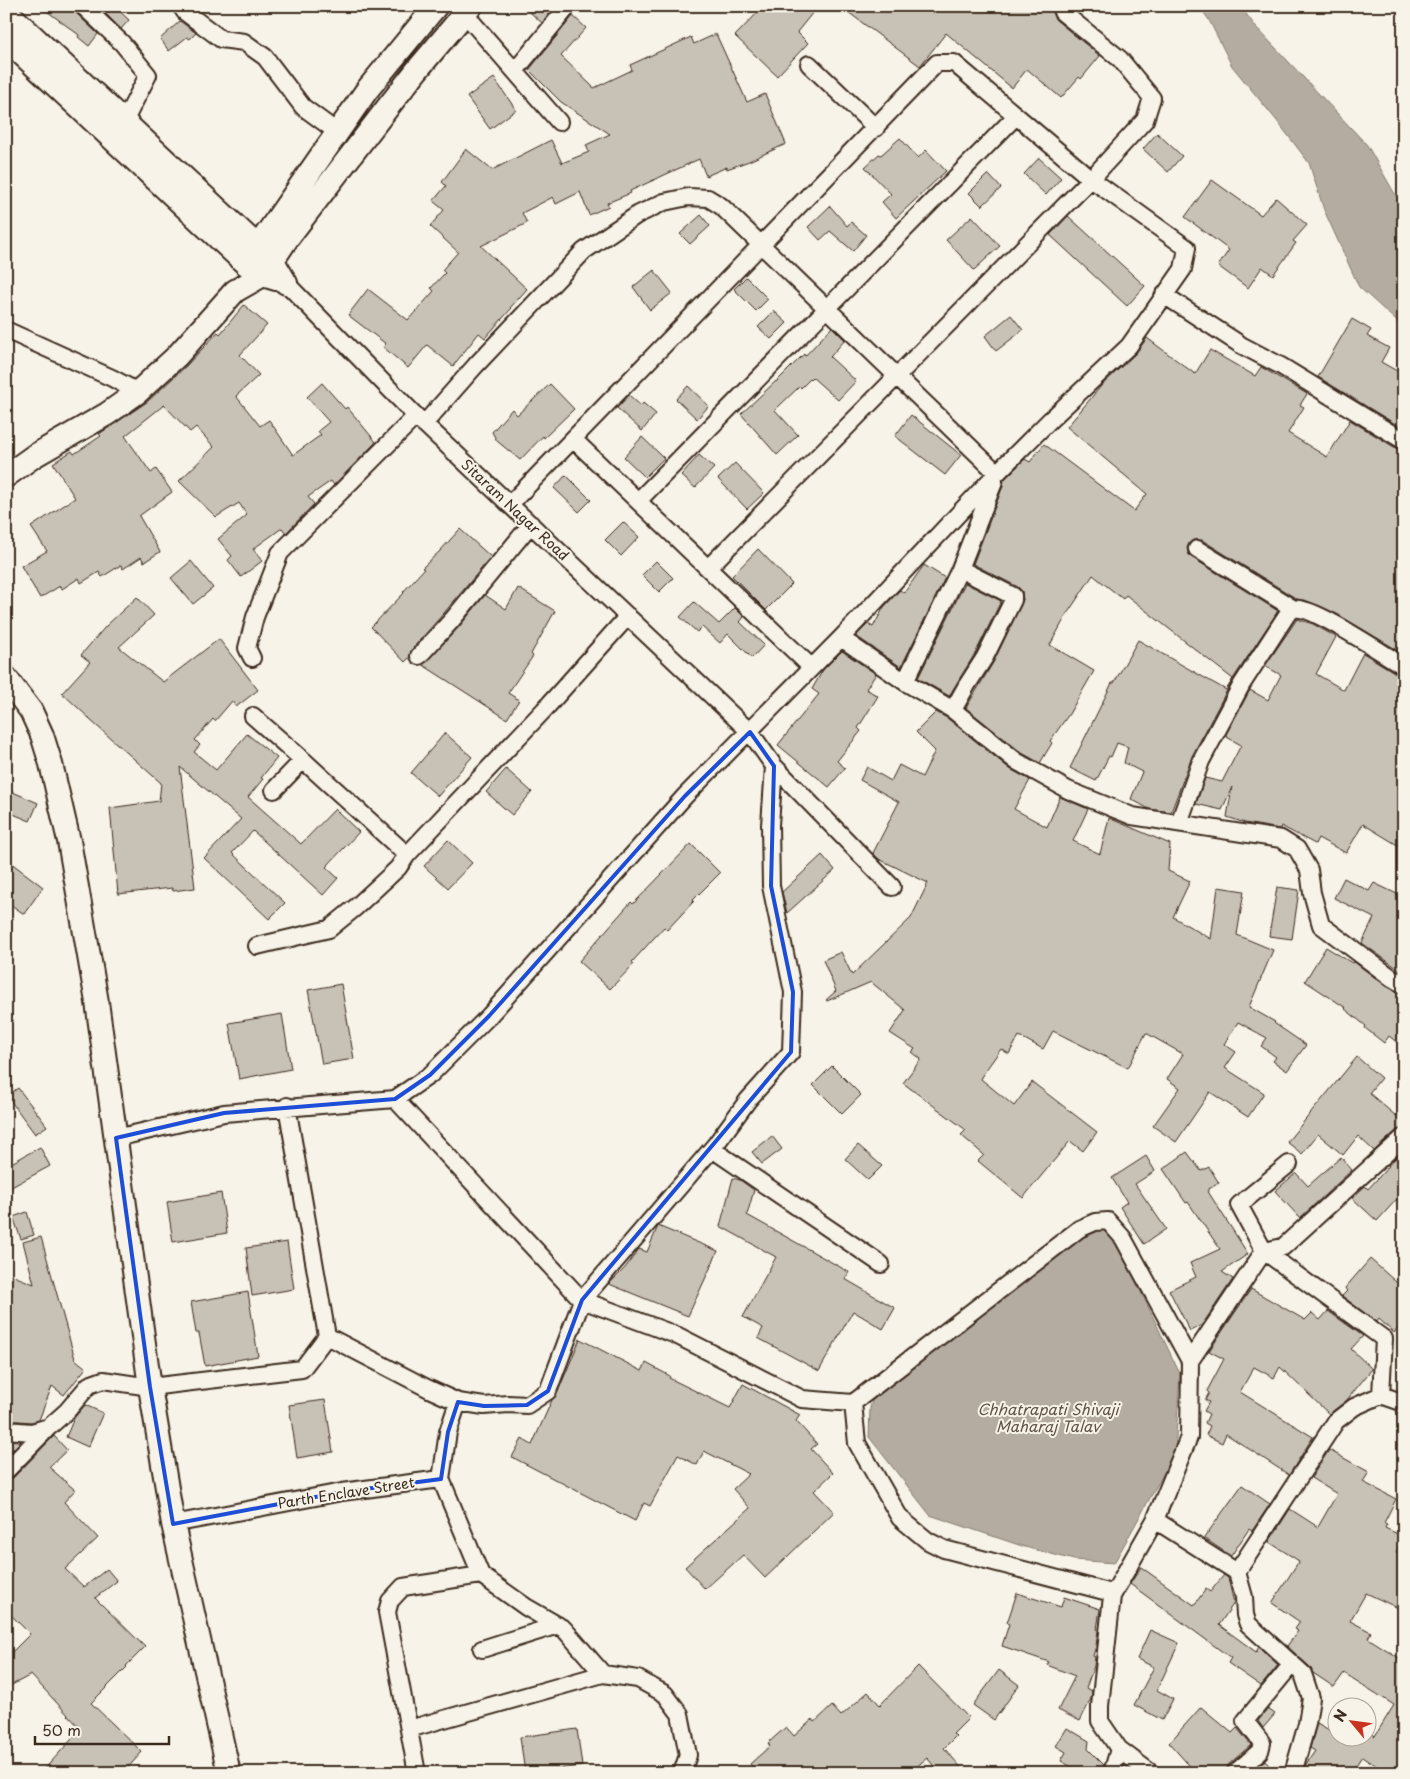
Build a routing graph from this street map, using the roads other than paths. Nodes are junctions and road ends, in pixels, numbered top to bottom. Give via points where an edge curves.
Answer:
1 (83, 6) edge
2 (181, 6) edge
3 (436, 6) edge
4 (468, 10) edge
5 (566, 10) dead end
6 (6, 11) edge
7 (1062, 12) dead end
8 (421, 24) junction
9 (6, 39) edge
10 (442, 42) junction
11 (810, 64) dead end
12 (515, 71) junction
13 (1016, 116) junction
14 (124, 122) junction
15 (559, 122) dead end
16 (876, 128) junction
17 (337, 132) junction
18 (1091, 179) junction
19 (762, 245) junction
20 (260, 262) junction
21 (286, 283) joint
22 (1164, 295) junction
23 (828, 308) junction
24 (6, 330) edge
25 (896, 376) junction
26 (138, 392) junction
27 (420, 420) junction
28 (573, 439) junction
29 (1404, 441) edge
30 (998, 473) junction
31 (6, 476) edge
32 (638, 501) junction
33 (510, 504) junction
34 (530, 524) junction
35 (1197, 549) dead end
36 (708, 568) junction
37 (960, 569) junction
38 (1294, 609) junction
39 (628, 616) junction
40 (840, 638) junction
41 (419, 656) dead end
42 (252, 658) dead end
43 (1404, 666) edge
44 (811, 667) junction
45 (6, 678) edge
46 (906, 682) junction
47 (953, 710) junction
48 (253, 716) dead end
49 (750, 732) junction
50 (303, 760) junction
51 (774, 766) junction
52 (274, 790) dead end
53 (1179, 824) junction
54 (407, 855) junction
55 (892, 887) dead end
56 (257, 946) dead end
57 (1404, 985) edge
58 (395, 1099) junction
59 (287, 1106) junction
60 (1404, 1137) edge
61 (116, 1138) junction
62 (712, 1149) junction
63 (1290, 1164) dead end
64 (1264, 1251) junction
65 (880, 1264) dead end
66 (582, 1300) junction
67 (327, 1336) junction
68 (1190, 1361) junction
69 (150, 1388) junction
70 (1381, 1395) junction
71 (458, 1402) junction
72 (853, 1403) junction
73 (1404, 1403) edge
74 (48, 1427) junction
75 (6, 1430) edge
76 (6, 1471) edge
77 (441, 1479) junction
78 (1155, 1520) junction
79 (174, 1524) junction
80 (1237, 1572) junction
81 (481, 1575) junction
82 (1112, 1596) junction
83 (558, 1625) junction
84 (482, 1649) dead end
85 (1292, 1664) junction
86 (603, 1674) junction
87 (409, 1729) junction
88 (1119, 1749) junction
89 (229, 1773) edge
90 (417, 1773) edge
91 (682, 1773) edge
92 (1112, 1773) edge
93 (1151, 1773) edge
94 (1235, 1773) edge
95 (1293, 1773) edge

1 - 14 street via 122,43 148,75
2 - 17 street via 222,39 244,42 265,57 302,107
3 - 8 street
4 - 10 street
4 - 12 street
5 - 12 street
6 - 14 street
7 - 18 street via 1120,60 1152,98 1145,120
8 - 10 street
8 - 17 street
9 - 20 street
10 - 20 street via 289,236
11 - 16 street
12 - 15 street
13 - 16 street via 954,63 946,62 937,63
13 - 18 street
13 - 23 street
14 - 20 street
16 - 19 street
17 - 20 street
18 - 22 street via 1187,248 1183,268
18 - 25 street
19 - 23 street
19 - 27 street via 722,206 708,198 688,197 664,202 637,215 584,251
19 - 28 street
20 - 21 street
20 - 26 street via 177,356
21 - 27 street, Sitaram Nagar Road
22 - 29 street via 1241,345
22 - 30 street via 1129,346
23 - 25 street
23 - 32 street
24 - 26 street
25 - 30 street
25 - 36 street
26 - 31 street
27 - 33 street, Sitaram Nagar Road
27 - 42 street via 280,553 254,617 247,648
28 - 32 street
28 - 33 street
30 - 37 street
30 - 40 street
32 - 36 street
33 - 34 street, Sitaram Nagar Road
34 - 39 street, Sitaram Nagar Road
34 - 41 street
35 - 38 street
36 - 44 street
37 - 46 street
37 - 47 street via 1013,596 1013,600 985,657
38 - 43 street via 1323,618
38 - 53 street via 1288,613 1242,684 1201,761
39 - 49 street, Sitaram Nagar Road
39 - 54 street
40 - 44 street
40 - 46 street
44 - 49 street
45 - 61 street via 31,710 52,764 69,841
46 - 47 street
47 - 53 street via 1016,761 1068,790 1132,816
48 - 50 street
49 - 51 street, Sitaram Nagar Road
49 - 58 street via 685,796 488,1016 430,1075
50 - 52 street
50 - 54 street
51 - 55 street, Sitaram Nagar Road
51 - 62 street via 770,825 771,886 793,992 791,1052 748,1100
53 - 57 street via 1282,839 1297,849 1309,870 1321,924
54 - 56 street via 398,868 329,929
58 - 59 street
58 - 66 street
59 - 61 street via 224,1113
59 - 67 street
60 - 64 street via 1283,1247
61 - 69 street
62 - 65 street
62 - 66 street
63 - 64 street via 1239,1205
64 - 68 street
64 - 70 street via 1384,1339
66 - 71 street via 548,1392 527,1405 484,1406
66 - 72 street via 676,1335 802,1399
67 - 69 street via 302,1369
67 - 71 street
68 - 72 street via 1123,1238 1108,1221 1094,1222 1079,1229
68 - 78 street via 1190,1437
69 - 74 street via 103,1380 90,1385
69 - 79 street
70 - 73 street
70 - 80 street via 1354,1407 1336,1421
71 - 77 street via 448,1432
72 - 82 street via 857,1443 900,1518 928,1541 1108,1592
74 - 75 street via 32,1432
74 - 76 street
77 - 79 street, Parth Enclave Street via 342,1492
77 - 81 street
78 - 80 street
78 - 82 street
79 - 89 street
80 - 85 street via 1248,1624
81 - 83 street
81 - 87 street via 403,1587 390,1601 387,1612
82 - 88 street via 1100,1721
83 - 84 street
83 - 86 street
85 - 94 street via 1245,1721 1262,1746
85 - 95 street via 1303,1674 1311,1698
86 - 87 street
86 - 91 street via 638,1679 665,1694 680,1714 688,1755
87 - 90 street
88 - 92 street
88 - 93 street

